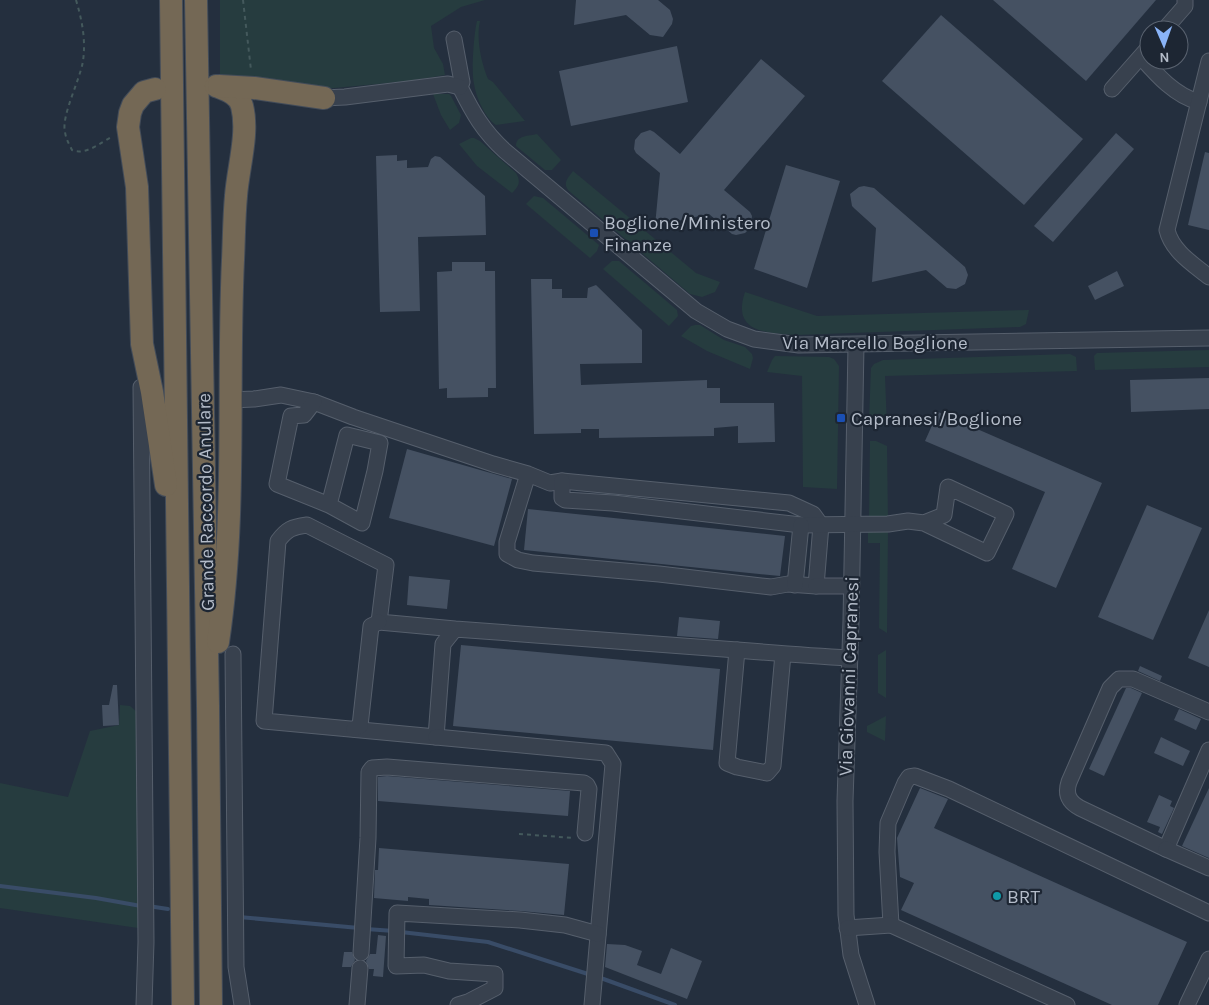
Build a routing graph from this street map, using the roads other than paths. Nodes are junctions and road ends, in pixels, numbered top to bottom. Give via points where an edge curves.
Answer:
1 (171, 0) edge
2 (196, 0) edge
3 (1185, 0) edge
4 (1173, 20) edge
5 (454, 39) dead end
6 (1139, 59) edge
7 (1209, 61) edge
8 (1156, 70) edge
9 (460, 87) junction
10 (155, 89) dead end
11 (1112, 89) dead end
12 (324, 98) junction
13 (1199, 102) junction
14 (244, 135) junction
15 (1209, 277) edge
16 (1209, 338) edge
17 (856, 345) junction
18 (140, 388) dead end
19 (231, 400) junction
20 (314, 402) junction
21 (528, 474) junction
22 (562, 481) junction
23 (616, 488) junction
24 (613, 503) junction
25 (329, 505) junction
26 (924, 523) junction
27 (801, 524) junction
28 (852, 524) junction
29 (820, 525) junction
30 (178, 564) junction
31 (795, 585) junction
32 (816, 586) junction
33 (852, 586) junction
34 (379, 622) junction
35 (455, 629) junction
36 (737, 650) junction
37 (234, 654) dead end
38 (783, 654) junction
39 (849, 658) junction
40 (208, 706) junction
41 (1209, 712) edge
42 (354, 729) junction
43 (436, 737) junction
44 (1209, 750) edge
45 (581, 836) road end
46 (1166, 849) junction
47 (1209, 868) edge
48 (1209, 913) edge
49 (891, 924) junction
50 (847, 928) junction
51 (598, 934) junction
52 (1209, 959) edge
53 (144, 1005) edge
54 (183, 1005) edge
55 (211, 1005) edge
56 (242, 1005) edge
57 (357, 1005) edge
58 (458, 1005) edge
59 (592, 1005) edge
60 (867, 1005) edge
61 (1067, 1005) edge
62 (1187, 1005) edge

1 - 30 highway, Grande Raccordo Anulare
2 - 40 highway, Grande Raccordo Anulare
3 - 4 street via 1185,6
5 - 9 street, Via Marcello Boglione via 462,82
6 - 11 street
7 - 13 street
8 - 13 street via 1162,80 1190,100
9 - 12 street via 448,84
9 - 17 street, Via Marcello Boglione via 482,127 499,146 709,319 733,332 764,342
10 - 30 highway via 144,92 133,105 128,127 137,187 142,344
12 - 14 highway via 266,98 252,110
12 - 14 highway via 216,86 240,99
13 - 15 street via 1167,230 1177,249
14 - 19 highway via 235,214
16 - 17 street, Via Marcello Boglione
17 - 28 street, Via Giovanni Capranesi
18 - 53 street
19 - 20 street via 281,395
19 - 40 highway via 228,557
20 - 21 street
20 - 25 street via 304,415 291,416 277,484
21 - 22 street via 550,483
21 - 31 street via 507,542 507,554 518,560 771,587
22 - 23 street
22 - 24 street via 561,495 565,500
23 - 24 street
23 - 29 street via 789,503 813,514
24 - 27 street
25 - 25 street via 362,523 380,443 347,435
26 - 26 street via 988,553 1006,514 948,487 944,515
26 - 28 street
27 - 29 street
27 - 31 street
28 - 29 street
28 - 33 street, Via Giovanni Capranesi
29 - 32 street
30 - 54 highway, Grande Raccordo Anulare
31 - 32 street
32 - 33 street
33 - 39 street, Via Giovanni Capranesi
34 - 35 street
34 - 42 street via 371,626 360,726
34 - 42 street via 386,565 307,525 286,531 278,541 264,720
35 - 36 street
35 - 43 street via 443,644
36 - 38 street
36 - 38 street via 727,762 767,773 773,766
37 - 56 street via 236,967
38 - 39 street
39 - 50 street, Via Giovanni Capranesi via 845,800
40 - 55 highway, Grande Raccordo Anulare
41 - 46 street via 1133,680 1119,679 1110,688 1069,782 1068,798 1076,806
42 - 43 street
43 - 51 street via 606,753 613,764
44 - 46 street
45 - 57 street via 588,789 584,783 372,768 369,772
46 - 47 street
48 - 49 street via 949,789 915,776 905,782 888,823
49 - 50 street
49 - 61 street
50 - 60 street, Via Giovanni Capranesi via 853,963
51 - 58 street via 538,922 397,913 396,966 495,974 495,988
51 - 59 street
52 - 62 street

